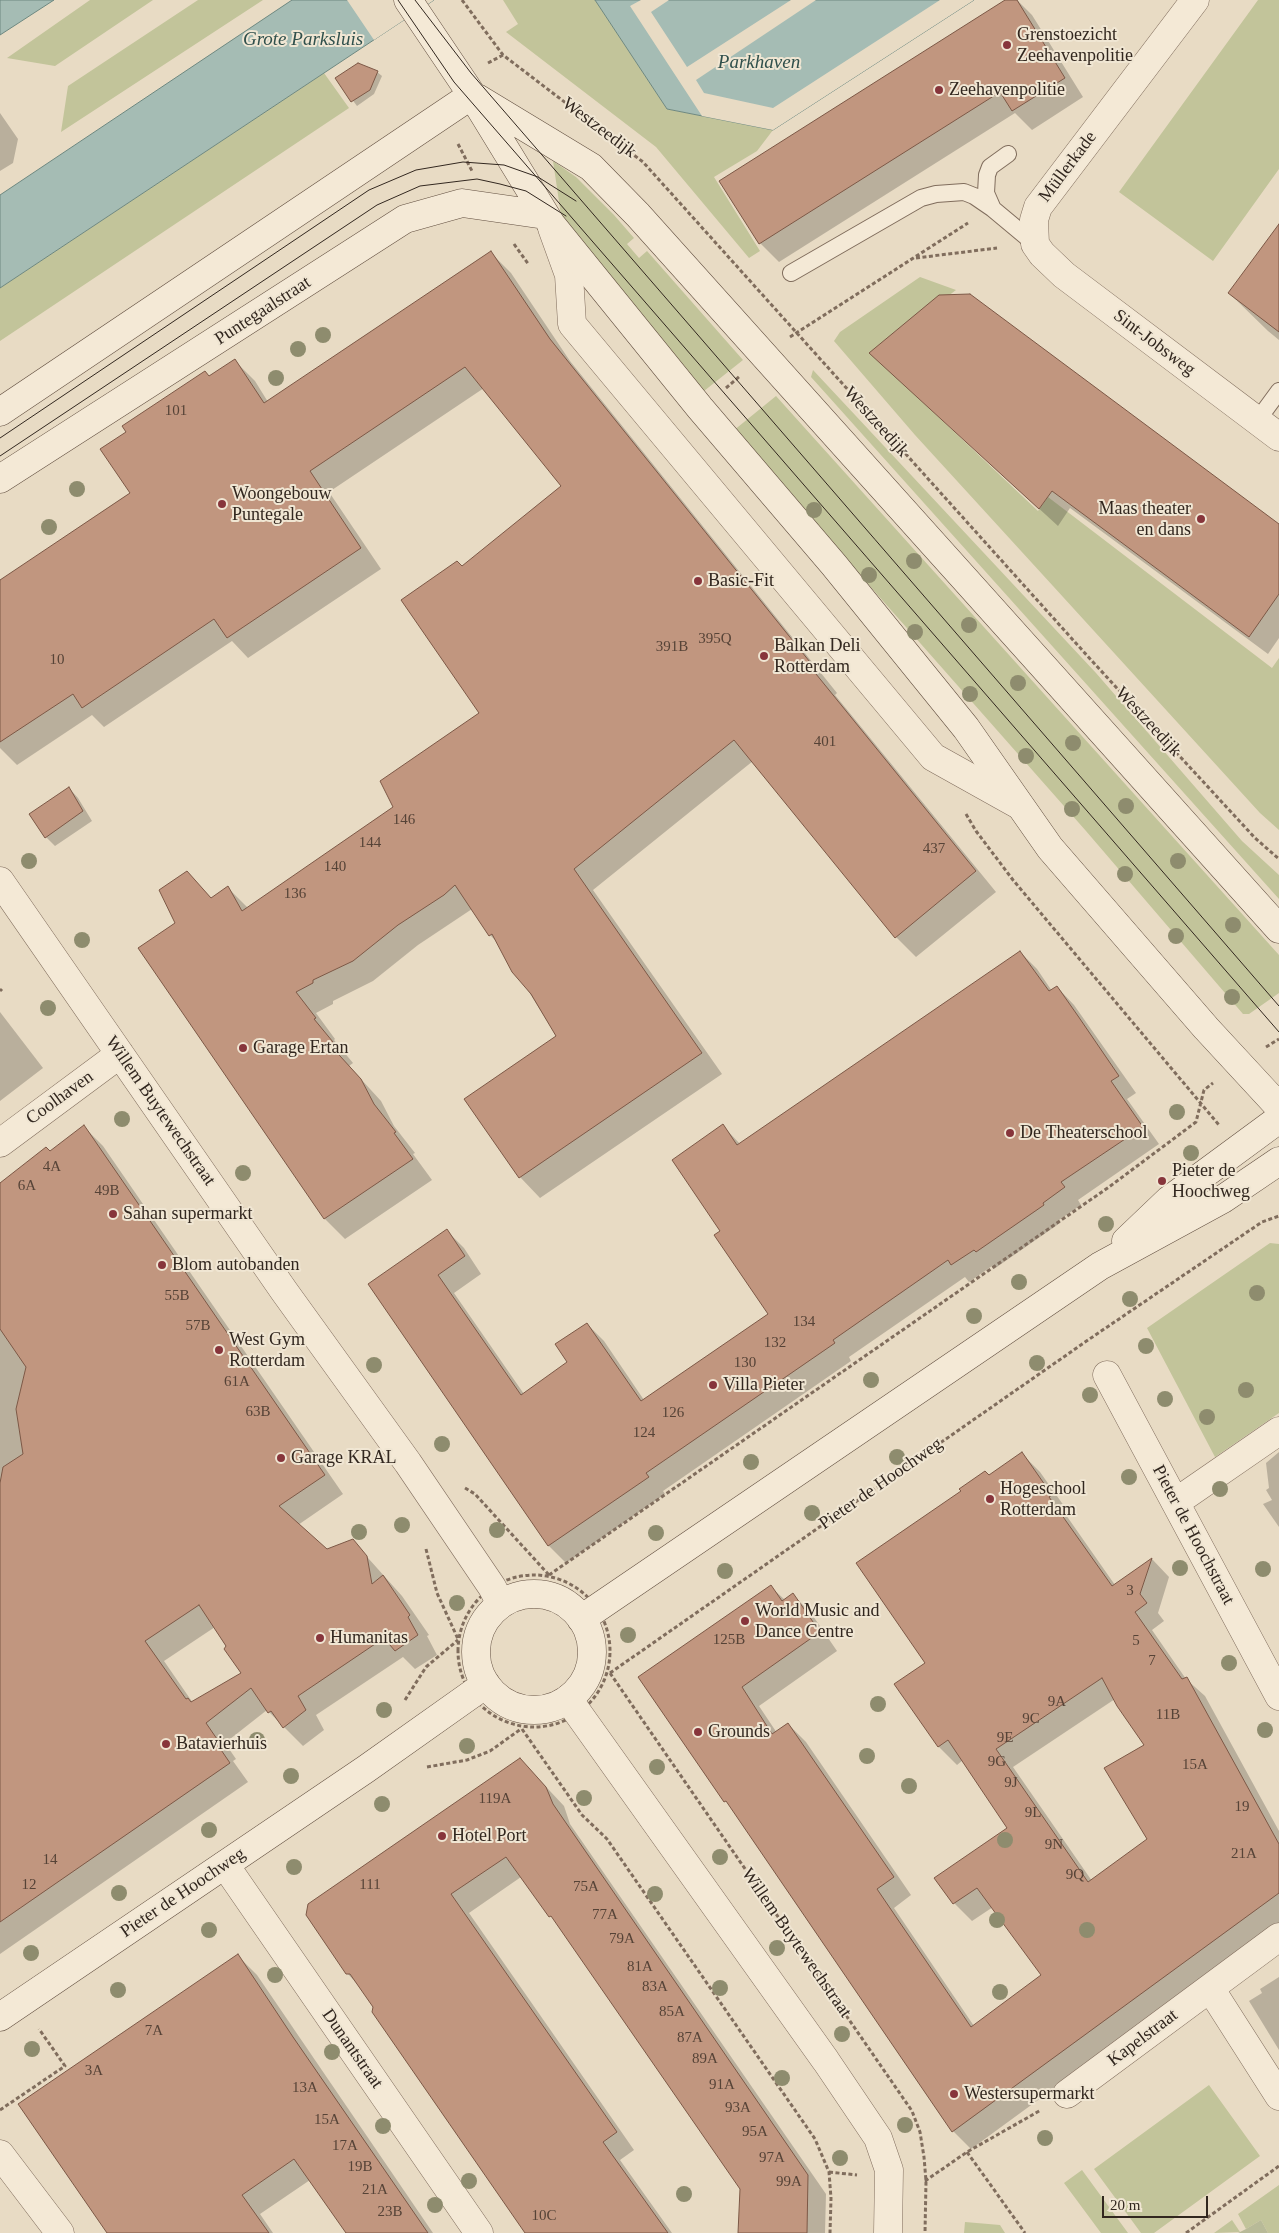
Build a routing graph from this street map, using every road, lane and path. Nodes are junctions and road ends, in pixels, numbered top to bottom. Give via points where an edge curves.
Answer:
1 (408, 0) edge
2 (1195, 0) edge
3 (462, 1) edge
4 (472, 94) junction
5 (1008, 154) dead end
6 (993, 208) junction
7 (548, 219) junction
8 (1035, 244) junction
9 (791, 273) dead end
10 (1279, 391) edge
11 (0, 412) edge
12 (1257, 420) junction
13 (1279, 438) edge
14 (0, 479) edge
15 (1019, 805) junction
16 (962, 806) dead end
17 (1279, 859) edge
18 (0, 881) edge
19 (1279, 929) edge
20 (120, 1054) junction
21 (1202, 1102) junction
22 (1279, 1107) edge
23 (1279, 1119) edge
24 (0, 1142) edge
25 (1240, 1147) junction
26 (1279, 1161) edge
27 (1279, 1216) edge
28 (1100, 1266) junction
29 (1107, 1375) dead end
30 (1279, 1431) edge
31 (460, 1485) dead end
32 (1176, 1502) junction
33 (501, 1604) junction
34 (581, 1619) junction
35 (610, 1672) joint
36 (486, 1684) junction
37 (1279, 1696) edge
38 (568, 1699) junction
39 (419, 1768) dead end
40 (225, 1865) junction
41 (1279, 1937) edge
42 (1210, 1988) junction
43 (10, 2009) edge
44 (1067, 2094) joint
45 (1279, 2096) edge
46 (0, 2110) edge
47 (967, 2152) junction
48 (0, 2154) edge
49 (1279, 2166) edge
50 (926, 2181) junction
51 (60, 2233) edge
52 (479, 2233) edge
53 (830, 2233) edge
54 (888, 2233) edge
55 (926, 2233) edge
56 (1025, 2233) edge
57 (1186, 2233) edge

1 - 4 street, Westzeedijk
2 - 8 street, Müllerkade via 1038,207 1034,220
3 - 17 path, Westzeedijk via 502,55 643,162 1105,675 1255,838
4 - 7 street, Westzeedijk
4 - 11 street
4 - 19 street, Westzeedijk via 590,167 638,215
5 - 6 lane via 990,168 987,176 986,193
6 - 8 lane
6 - 8 path via 915,258
6 - 9 lane via 964,192 928,196
7 - 14 street, Puntegaalstraat via 462,204 405,220
7 - 15 street, Westzeedijk via 966,728
7 - 15 street, Westzeedijk via 569,275 572,324 933,757
8 - 12 street, Sint-Jobsweg via 1064,275
10 - 12 lane
12 - 13 street, Sint-Jobsweg
15 - 22 street, Westzeedijk via 1050,848
16 - 21 path via 976,831 1013,880
18 - 20 street, Willem Buytewechstraat
20 - 24 street, Coolhaven
20 - 33 street, Willem Buytewechstraat via 408,1463
21 - 25 path
21 - 31 path via 1196,1122 1108,1187 549,1575 474,1494
23 - 25 street
25 - 28 street via 1169,1200
26 - 28 street via 1223,1199
27 - 35 path, Pieter de Hoochweg via 1262,1222 1088,1340
28 - 34 street
29 - 32 street, Pieter de Hoochstraat
30 - 32 street
32 - 37 street, Pieter de Hoochstraat
33 - 34 street via 514,1597 544,1595 559,1599
33 - 36 street via 482,1626 477,1641 479,1671
34 - 38 street via 589,1634 592,1653 589,1670
35 - 50 path, Willem Buytewechstraat via 912,2111 920,2132
36 - 38 street via 496,1696 524,1709 539,1710
36 - 40 street, Pieter de Hoochweg
38 - 54 street via 878,2138 889,2170
39 - 53 path via 480,1756 522,1729 582,1816 607,1839 815,2139 829,2172
40 - 43 street, Pieter de Hoochweg
40 - 52 street, Dunantstraat
41 - 42 street, Kapelstraat
42 - 44 street, Kapelstraat
42 - 45 street
43 - 46 path via 65,2066
44 - 47 path
47 - 50 path
47 - 56 path
48 - 51 street
49 - 57 path
50 - 55 path, Willem Buytewechstraat

